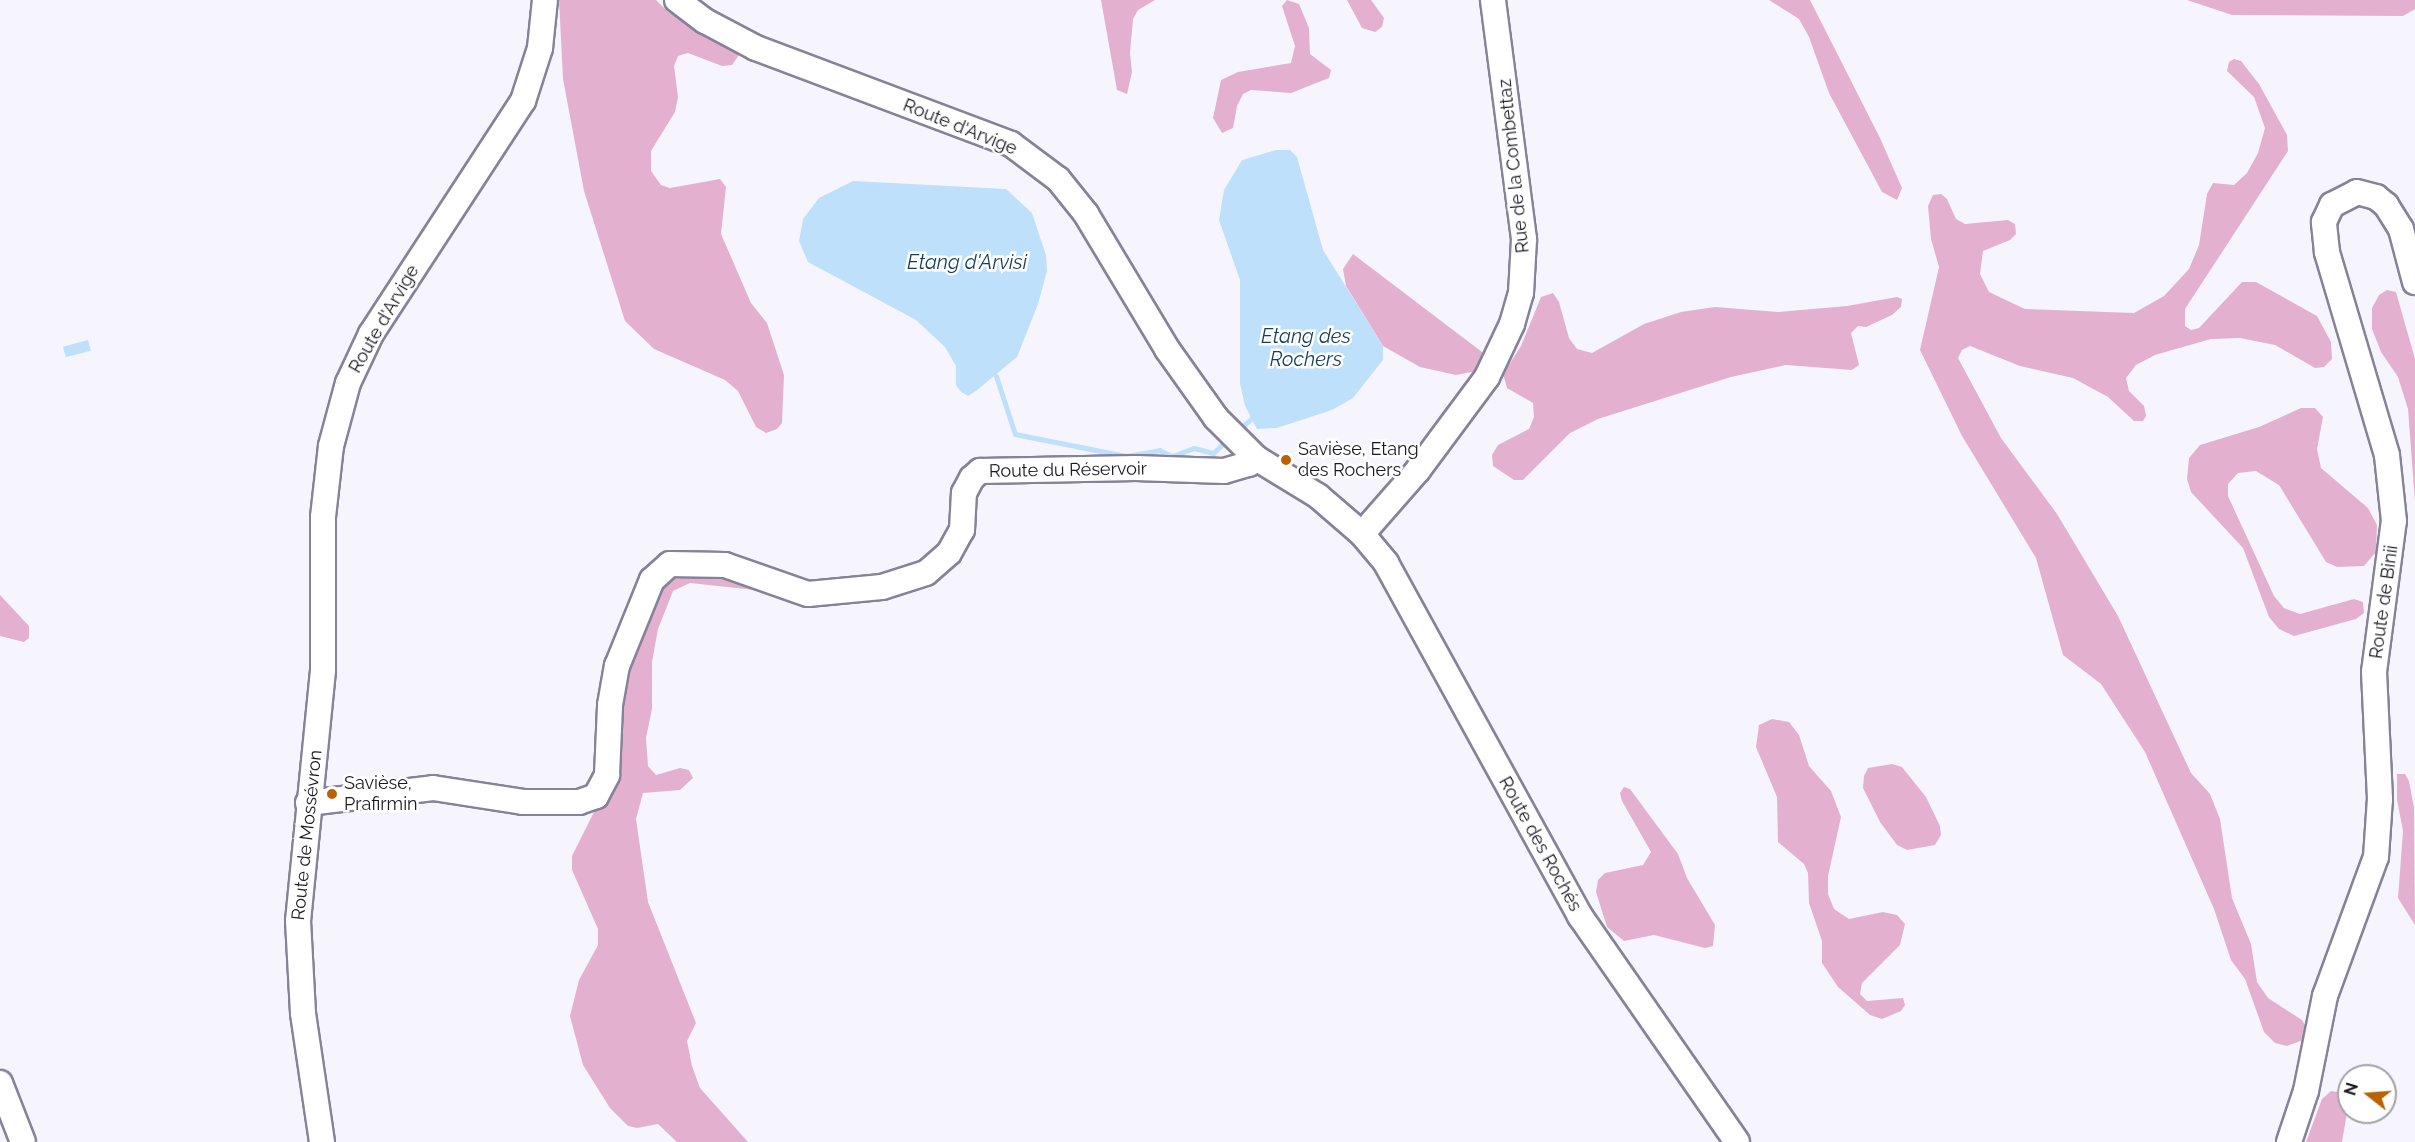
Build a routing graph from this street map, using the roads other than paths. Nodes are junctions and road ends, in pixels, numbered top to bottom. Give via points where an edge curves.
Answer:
1 (545, 0) edge
2 (677, 0) edge
3 (1493, 0) edge
4 (2415, 282) edge
5 (1256, 458) junction
6 (1362, 534) junction
7 (323, 670) joint
8 (308, 803) junction
9 (0, 1083) edge
10 (23, 1142) edge
11 (322, 1142) edge
12 (1737, 1142) edge
13 (2289, 1142) edge

1 - 7 street, Route d'Arvige via 540,48 523,101 371,334 345,393 331,446 325,494
2 - 5 street, Route d'Arvige via 705,21 746,43 998,139 1042,165 1086,214 1182,373 1222,425
3 - 6 street, Rue de la Combettaz via 1522,212 1525,260 1521,293 1512,324 1487,377 1418,470
4 - 13 street, Route de Binii via 2401,229 2386,205 2376,196 2357,192 2332,204 2324,222 2327,252 2387,455 2394,521 2374,672 2380,799 2376,857 2325,996 2306,1091
5 - 6 street, Route d'Arvige via 1318,496
5 - 8 street, Route du Réservoir via 1224,471 980,471 964,493 962,530 949,553 926,573 882,587 808,594 725,565 670,564 652,580 617,666 607,775 596,796 579,802 539,803 433,788
6 - 12 street, Route des Rochés via 1393,574 1580,916
7 - 8 street, Route de Mossévron
8 - 11 street, Route de Mossévron via 298,907 299,950
9 - 10 street

